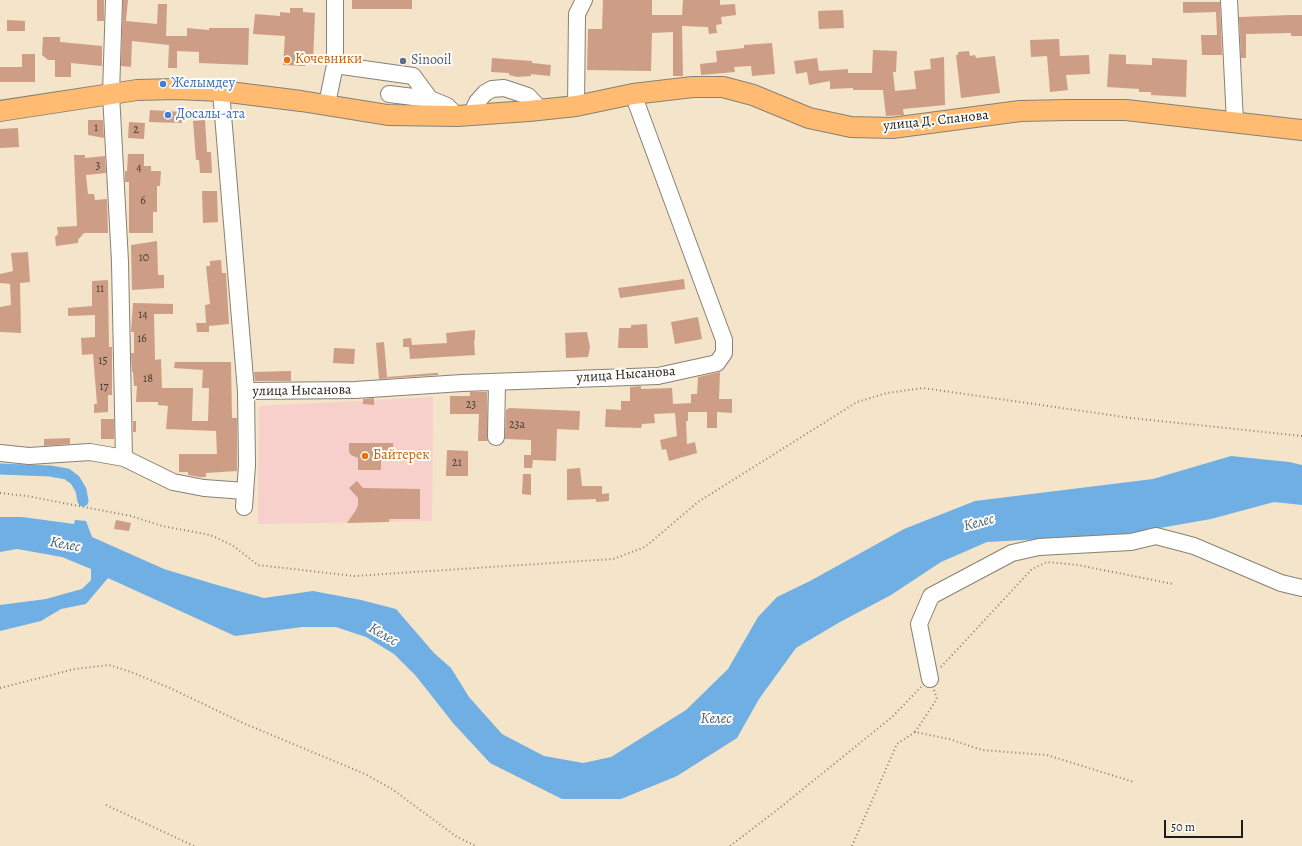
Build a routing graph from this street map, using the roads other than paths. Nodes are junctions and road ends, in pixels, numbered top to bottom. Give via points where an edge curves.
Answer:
1 (114, 0) edge
2 (335, 0) edge
3 (584, 0) edge
4 (1229, 0) edge
5 (335, 65) junction
6 (384, 72) junction
7 (221, 92) junction
8 (111, 94) junction
9 (389, 94) junction
10 (633, 94) junction
11 (430, 99) junction
12 (327, 104) junction
13 (576, 106) junction
14 (0, 111) edge
15 (388, 115) junction
16 (464, 116) junction
17 (1235, 122) junction
18 (1302, 130) edge
19 (497, 382) junction
20 (246, 391) junction
21 (496, 437) dead end
22 (0, 453) edge
23 (124, 458) junction
24 (1302, 588) edge
25 (930, 678) road end

1 - 8 street
2 - 5 street
3 - 13 street via 577,14
4 - 17 street
5 - 6 street
5 - 12 street
6 - 9 street
6 - 11 street via 413,76
7 - 8 main road, улица Д. Спанова via 176,89
7 - 12 main road, улица Д. Спанова
7 - 20 street, улица Нысанова
8 - 14 main road, улица Д. Спанова
8 - 23 street via 120,262
9 - 11 street
9 - 15 street
10 - 13 main road, улица Д. Спанова
10 - 17 main road, улица Д. Спанова via 694,87 723,87 753,95 809,118 851,127 892,128 1020,111 1068,110 1126,110
10 - 19 street, улица Нысанова via 724,340 724,353 721,359 711,365 658,376
11 - 16 street
12 - 15 main road, улица Д. Спанова
13 - 16 main road, улица Д. Спанова
15 - 16 main road, улица Д. Спанова
17 - 18 main road, улица Д. Спанова
19 - 20 street, улица Нысанова via 355,390
19 - 21 street
20 - 23 street, улица Нысанова via 245,499 173,482
22 - 23 street via 29,456 90,452
24 - 25 street via 1281,583 1194,546 1156,536 1130,542 1038,547 1012,553 931,596 919,624

